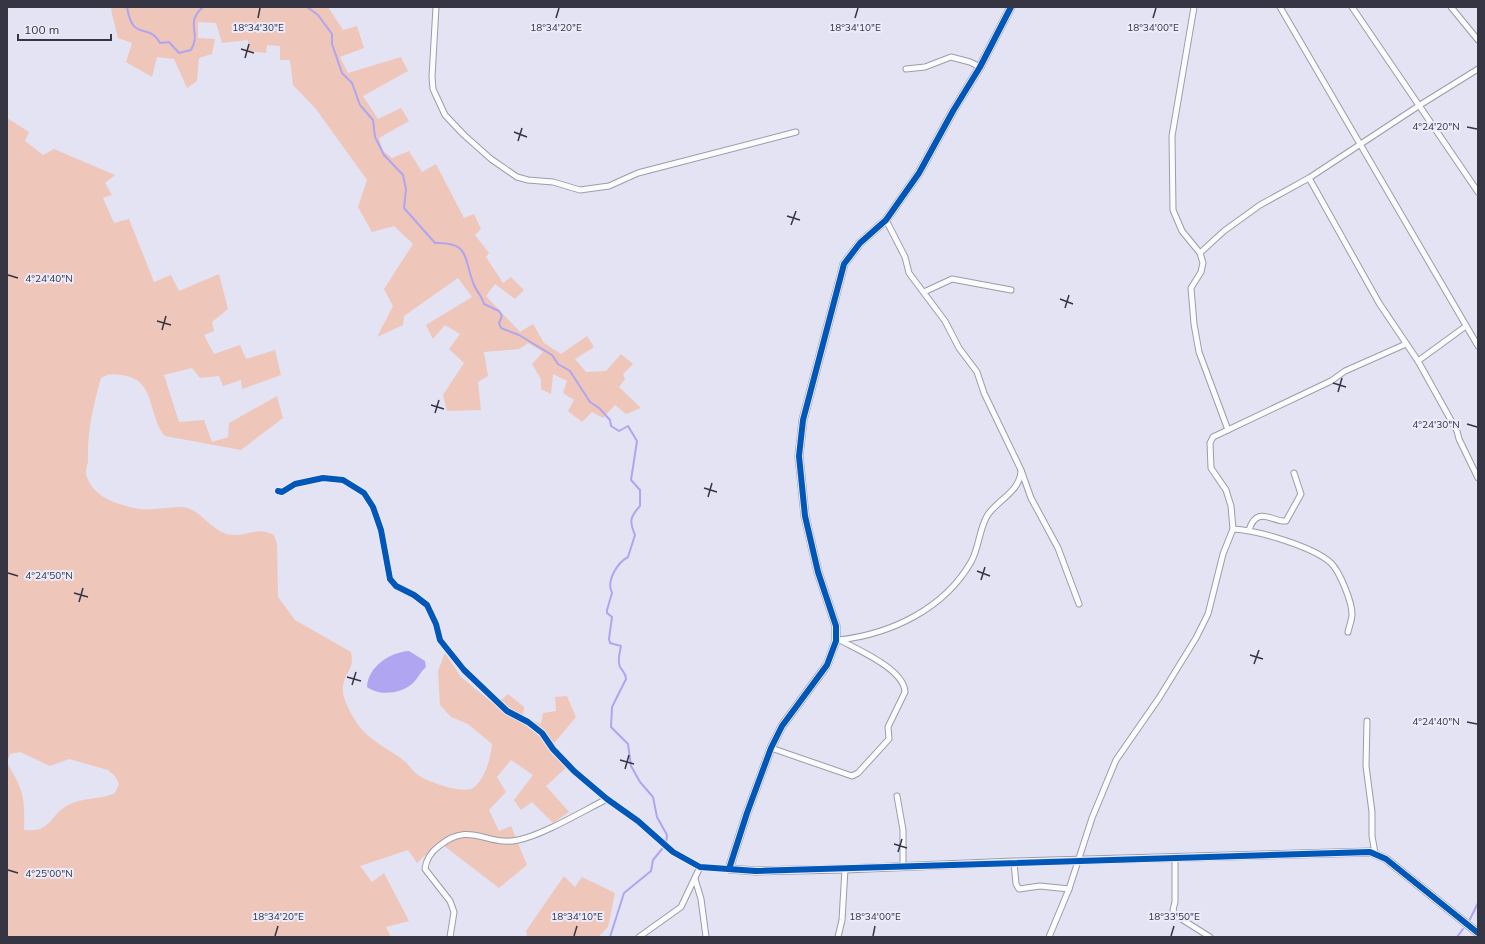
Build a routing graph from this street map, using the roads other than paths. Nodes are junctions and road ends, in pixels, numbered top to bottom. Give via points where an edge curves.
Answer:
1 (436, 7) edge
2 (1011, 7) edge
3 (1194, 7) edge
4 (1280, 7) edge
5 (1352, 7) edge
6 (1451, 7) edge
7 (1478, 40) edge
8 (980, 67) junction
9 (906, 69) dead end
10 (1478, 69) edge
11 (1420, 105) junction
12 (796, 132) dead end
13 (1360, 146) junction
14 (1310, 178) junction
15 (1478, 192) edge
16 (886, 220) junction
17 (1200, 253) junction
18 (1011, 290) dead end
19 (924, 292) junction
20 (1466, 326) junction
21 (1406, 344) junction
22 (1478, 346) edge
23 (1418, 361) junction
24 (1228, 430) junction
25 (1021, 470) junction
26 (1294, 473) dead end
27 (1478, 478) edge
28 (278, 492) dead end
29 (1233, 529) junction
30 (1249, 530) junction
31 (1079, 604) dead end
32 (1348, 632) dead end
33 (838, 640) junction
34 (1367, 721) dead end
35 (771, 748) junction
36 (897, 796) dead end
37 (607, 799) junction
38 (1375, 853) junction
39 (1175, 857) junction
40 (1077, 860) junction
41 (1014, 862) junction
42 (700, 867) junction
43 (903, 867) junction
44 (729, 869) junction
45 (845, 869) junction
46 (695, 879) junction
47 (1069, 889) junction
48 (1478, 933) edge
49 (450, 937) edge
50 (639, 937) edge
51 (706, 937) edge
52 (838, 937) edge
53 (1049, 937) edge
54 (1210, 937) edge

1 - 12 street via 432,77 437,99 445,115 464,135 491,159 518,177 553,182 580,190 609,186 638,173
2 - 8 street
3 - 17 street via 1172,136 1172,176 1173,210 1182,231
4 - 13 street
5 - 11 street
6 - 7 street
8 - 9 street via 952,57 925,67
8 - 16 street via 919,173
10 - 11 street
11 - 13 street
11 - 15 street
13 - 14 street
13 - 20 street via 1393,198
14 - 17 street via 1260,205 1224,231
14 - 21 street via 1379,303
16 - 19 street via 905,257 909,273
16 - 33 street via 860,243 844,264 799,442 805,516
17 - 24 street via 1203,263 1201,272 1191,288 1194,324 1199,352
18 - 19 street via 952,279
19 - 25 street via 945,321 958,348 977,372 984,393
20 - 22 street
20 - 23 street
21 - 23 street
21 - 24 street
23 - 27 street via 1457,431
24 - 29 street via 1213,437 1210,452 1211,468 1226,490 1231,506
25 - 31 street via 1031,498 1058,548
25 - 33 street via 1015,488 988,515 973,558 950,590 936,603 900,624 861,637
26 - 30 street via 1301,494 1286,521 1261,516
28 - 37 street via 295,484 323,478 343,480 364,493 373,507 381,530 390,579 396,586 427,605 440,640 464,670 507,711 542,733 574,771
29 - 30 street
29 - 40 street via 1223,554 1208,614 1159,698 1116,760
30 - 32 street via 1296,545 1331,563 1341,578 1350,604 1352,614
33 - 35 street via 826,665 782,726
33 - 35 street via 895,672 904,686 904,692 888,726 889,739 858,773 852,776
34 - 38 street via 1366,766
35 - 44 street
36 - 43 street via 903,830
37 - 42 street via 638,821 673,852
37 - 49 street via 519,840 495,840 478,834 461,834 445,841 431,852 424,869 450,901 454,912
38 - 39 street via 1359,851
38 - 48 street via 1386,859
39 - 40 street
39 - 54 street via 1175,915
40 - 41 street
40 - 47 street
41 - 43 street
41 - 47 street via 1016,884 1019,889 1040,886
42 - 44 street
42 - 46 street
43 - 45 street
44 - 45 street
45 - 52 street via 842,920
46 - 50 street via 681,907
46 - 51 street via 701,899
47 - 53 street

